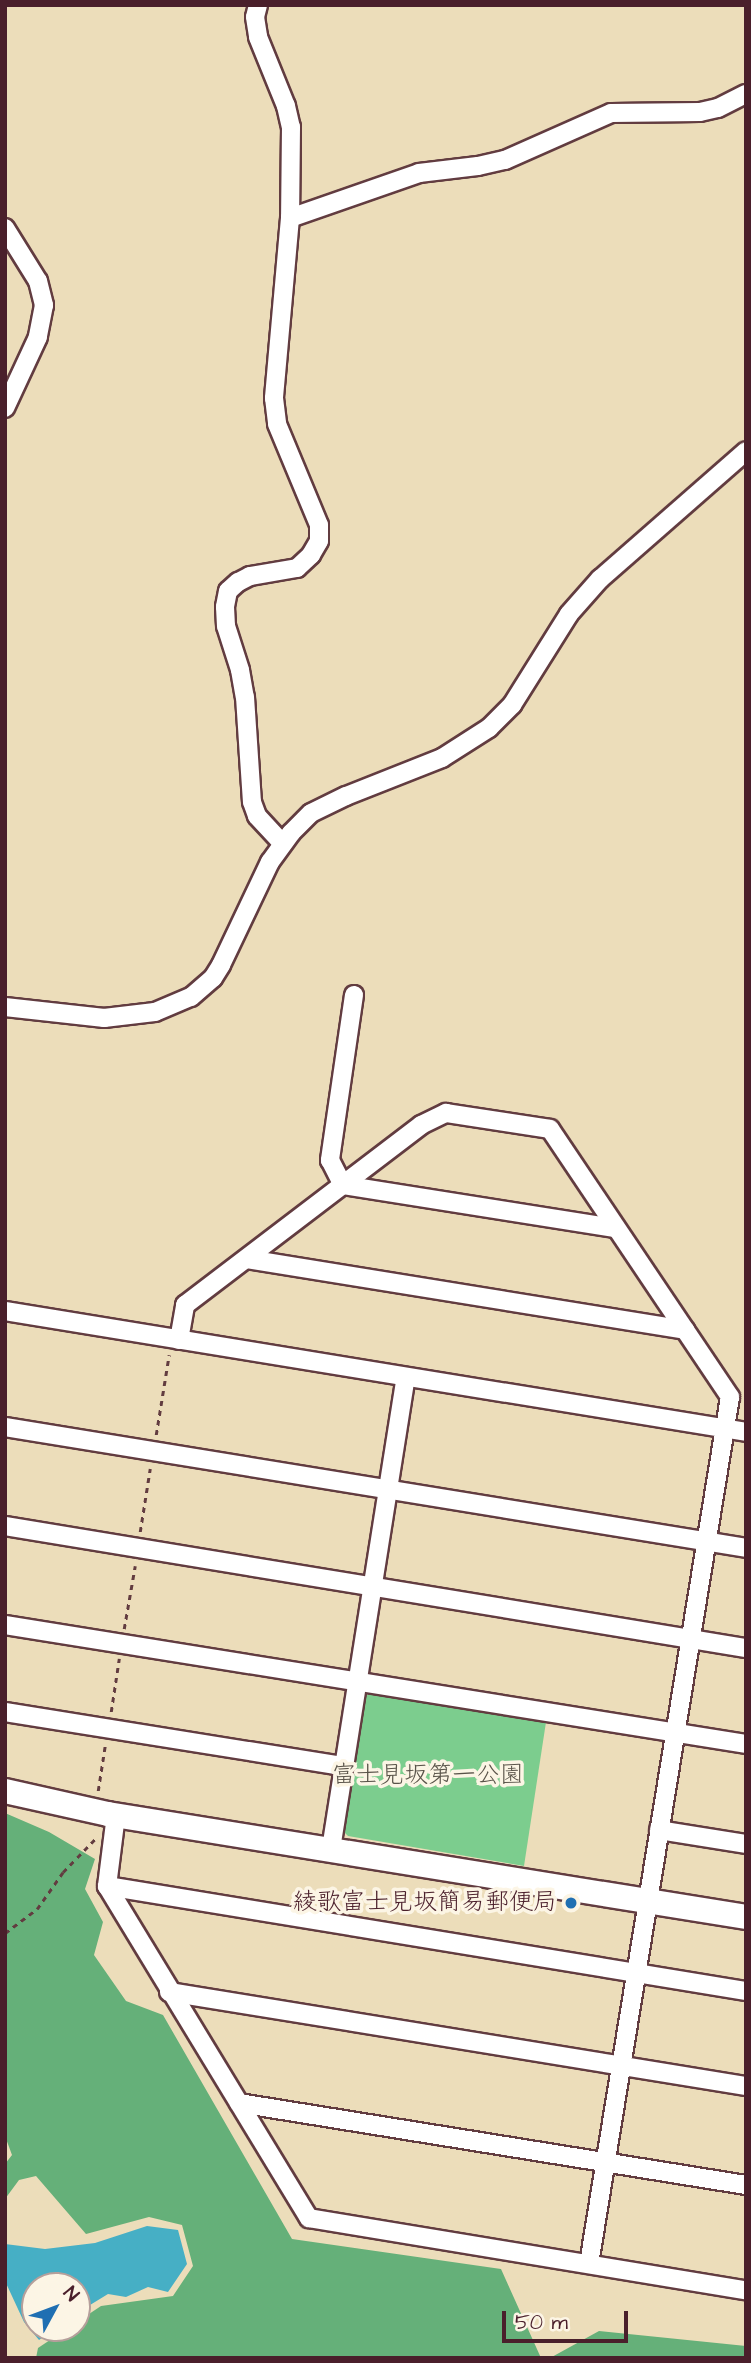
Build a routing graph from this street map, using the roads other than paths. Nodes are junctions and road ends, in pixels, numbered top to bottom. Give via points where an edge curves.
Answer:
1 (258, 5) edge
2 (746, 94) edge
3 (290, 218) junction
4 (5, 228) edge
5 (5, 408) edge
6 (746, 451) edge
7 (283, 844) junction
8 (354, 995) dead end
9 (5, 1007) edge
10 (343, 1185) junction
11 (616, 1228) junction
12 (247, 1259) junction
13 (5, 1311) edge
14 (685, 1330) junction
15 (175, 1339) junction
16 (406, 1378) junction
17 (5, 1427) edge
18 (726, 1429) junction
19 (746, 1432) edge
20 (388, 1492) junction
21 (5, 1526) edge
22 (707, 1542) junction
23 (746, 1548) edge
24 (372, 1587) junction
25 (5, 1625) edge
26 (691, 1639) junction
27 (746, 1648) edge
28 (357, 1681) junction
29 (5, 1712) edge
30 (675, 1732) junction
31 (746, 1744) edge
32 (344, 1766) junction
33 (5, 1790) edge
34 (106, 1813) junction
35 (659, 1830) junction
36 (746, 1844) edge
37 (331, 1849) junction
38 (107, 1886) junction
39 (648, 1900) junction
40 (746, 1917) edge
41 (636, 1973) junction
42 (746, 1991) edge
43 (169, 1992) junction
44 (621, 2065) junction
45 (746, 2085) edge
46 (239, 2103) junction
47 (606, 2162) junction
48 (746, 2185) edge
49 (589, 2264) junction
50 (746, 2290) edge

1 - 3 street via 258,37 292,127
2 - 3 street via 700,112 611,113 505,160 419,173
3 - 7 street via 274,398 277,424 319,525 320,541 297,568 238,582 228,591 225,607 245,697 253,802 257,816
4 - 5 street via 38,281 44,304 38,337
6 - 7 street via 600,579 569,614 512,705 496,722 442,758 311,813
7 - 9 street via 221,965 191,997 155,1012 104,1018
8 - 10 street via 330,1160
10 - 11 street
10 - 11 street via 421,1125 446,1113 550,1129
10 - 12 street
11 - 14 street
12 - 14 street
12 - 15 street via 185,1305
13 - 15 street
14 - 18 street via 730,1397
15 - 16 street
16 - 18 street
16 - 20 street
17 - 20 street
18 - 19 street
18 - 22 street
20 - 22 street
20 - 24 street
21 - 24 street
22 - 23 street
22 - 26 street
24 - 26 street
24 - 28 street
25 - 28 street
26 - 27 street
26 - 30 street
28 - 30 street
28 - 32 street
29 - 32 street
30 - 31 street
30 - 35 street
32 - 37 street
33 - 34 street
34 - 37 street
34 - 38 street
35 - 36 street
35 - 39 street
37 - 39 street
38 - 41 street
38 - 43 street
39 - 40 street
39 - 41 street
41 - 42 street
41 - 44 street
43 - 44 street
43 - 46 street
44 - 45 street
44 - 47 street
46 - 47 street
46 - 49 street via 309,2218
47 - 48 street
47 - 49 street
49 - 50 street

